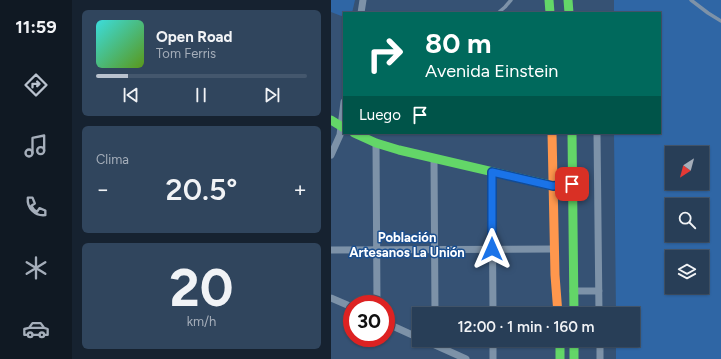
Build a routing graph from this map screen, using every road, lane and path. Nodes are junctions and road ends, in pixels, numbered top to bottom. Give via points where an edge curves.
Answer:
1 (363, 0) edge
2 (511, 0) edge
3 (565, 0) edge
4 (568, 0) edge
5 (691, 0) edge
6 (361, 12) edge
7 (499, 12) edge
8 (565, 12) edge
9 (569, 12) edge
10 (721, 21) edge
11 (343, 114) edge
12 (331, 120) edge
13 (342, 127) edge
14 (356, 134) edge
15 (553, 134) edge
16 (572, 134) edge
17 (597, 134) edge
18 (376, 143) junction
19 (331, 155) edge
20 (435, 158) junction
21 (492, 172) junction
22 (557, 185) junction
23 (569, 185) junction
24 (559, 238) dead end
25 (492, 249) junction
26 (554, 249) junction
27 (331, 250) edge
28 (376, 250) junction
29 (434, 250) junction
30 (569, 269) dead end
31 (561, 284) dead end
32 (599, 290) junction
33 (573, 291) junction
34 (377, 295) edge
35 (331, 298) edge
36 (343, 303) edge
37 (435, 307) edge
38 (493, 307) edge
39 (558, 307) edge
40 (569, 307) edge
41 (574, 307) edge
42 (599, 307) edge
43 (395, 327) edge
44 (412, 335) edge
45 (444, 347) edge
46 (493, 347) edge
47 (562, 347) edge
48 (563, 347) edge
49 (569, 347) edge
50 (574, 347) edge
51 (600, 347) edge
52 (465, 359) edge
53 (493, 359) edge
54 (560, 359) edge
55 (565, 359) edge
56 (570, 359) edge
57 (574, 359) edge
58 (600, 359) edge

1 - 6 street
2 - 7 lane
3 - 8 lane
4 - 9 main road
5 - 10 lane
11 - 13 street
12 - 13 main road
13 - 19 street
14 - 18 main road
15 - 22 main road
16 - 23 main road
17 - 32 street
18 - 20 main road
18 - 28 street
20 - 21 main road
20 - 29 street
21 - 22 main road
21 - 25 street
22 - 23 main road
22 - 26 main road
23 - 33 main road
24 - 31 lane
25 - 26 street
25 - 29 street
25 - 38 street
26 - 39 main road
27 - 28 street
28 - 29 street
28 - 34 street
29 - 37 street
30 - 40 lane
32 - 33 street
32 - 42 street
33 - 41 main road
35 - 36 street
43 - 44 street
45 - 52 street
46 - 53 street
47 - 54 main road
48 - 55 lane
49 - 56 lane
50 - 57 main road
51 - 58 street

